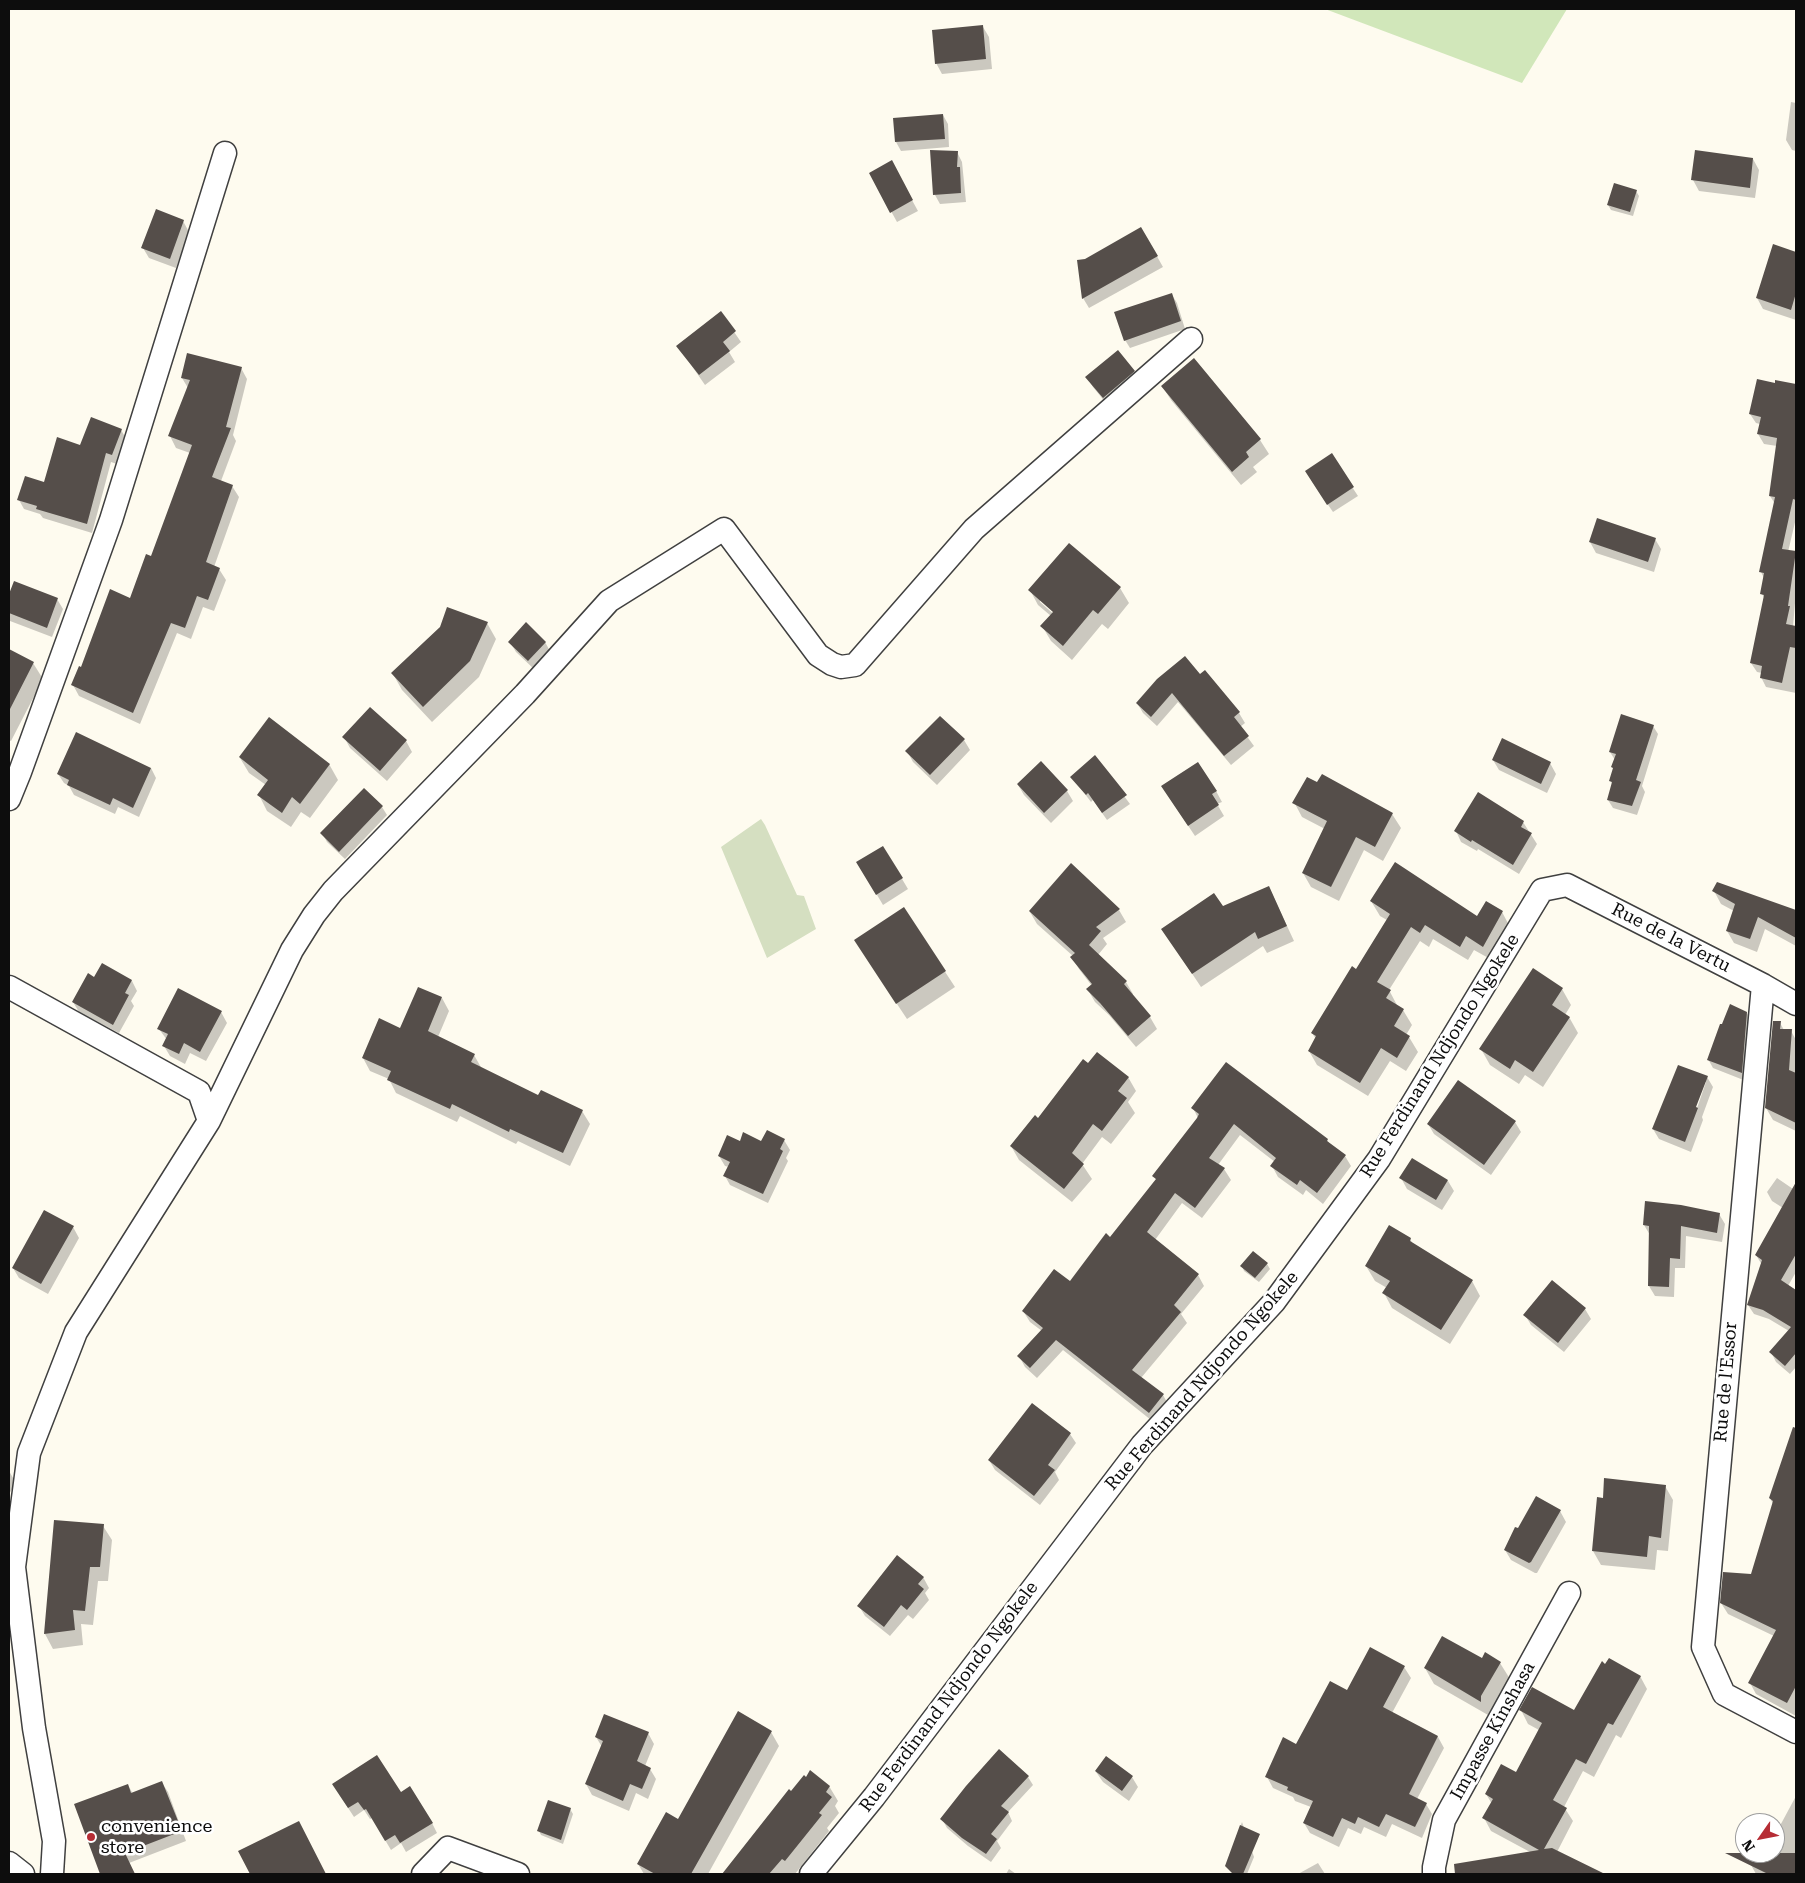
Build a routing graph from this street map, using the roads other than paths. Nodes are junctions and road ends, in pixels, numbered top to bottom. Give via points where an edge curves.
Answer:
1 (225, 153) dead end
2 (1191, 339) dead end
3 (9, 799) edge
4 (1542, 890) joint
5 (1763, 985) junction
6 (9, 987) edge
7 (1796, 1004) edge
8 (209, 1121) junction
9 (1569, 1593) dead end
10 (1796, 1732) edge
11 (9, 1863) edge
12 (23, 1874) edge
13 (52, 1874) edge
14 (422, 1874) edge
15 (518, 1874) edge
16 (811, 1874) edge
17 (1434, 1874) edge

1 - 3 street via 111,520
2 - 8 street via 974,529 855,665 841,667 818,655 724,529 609,601 314,915 292,950
4 - 5 street, Rue de la Vertu via 1567,885
4 - 16 street, Rue Ferdinand Ndjondo Ngokele via 1379,1159 1274,1302 1142,1444 880,1790
5 - 7 street, Rue de la Vertu
5 - 10 street, Rue de l'Essor via 1703,1647 1724,1694
6 - 8 street via 199,1092
8 - 13 street via 76,1332 28,1453 14,1567 34,1728 54,1841
9 - 17 street, Impasse Kinshasa via 1444,1820
11 - 12 street
14 - 15 street via 448,1848

